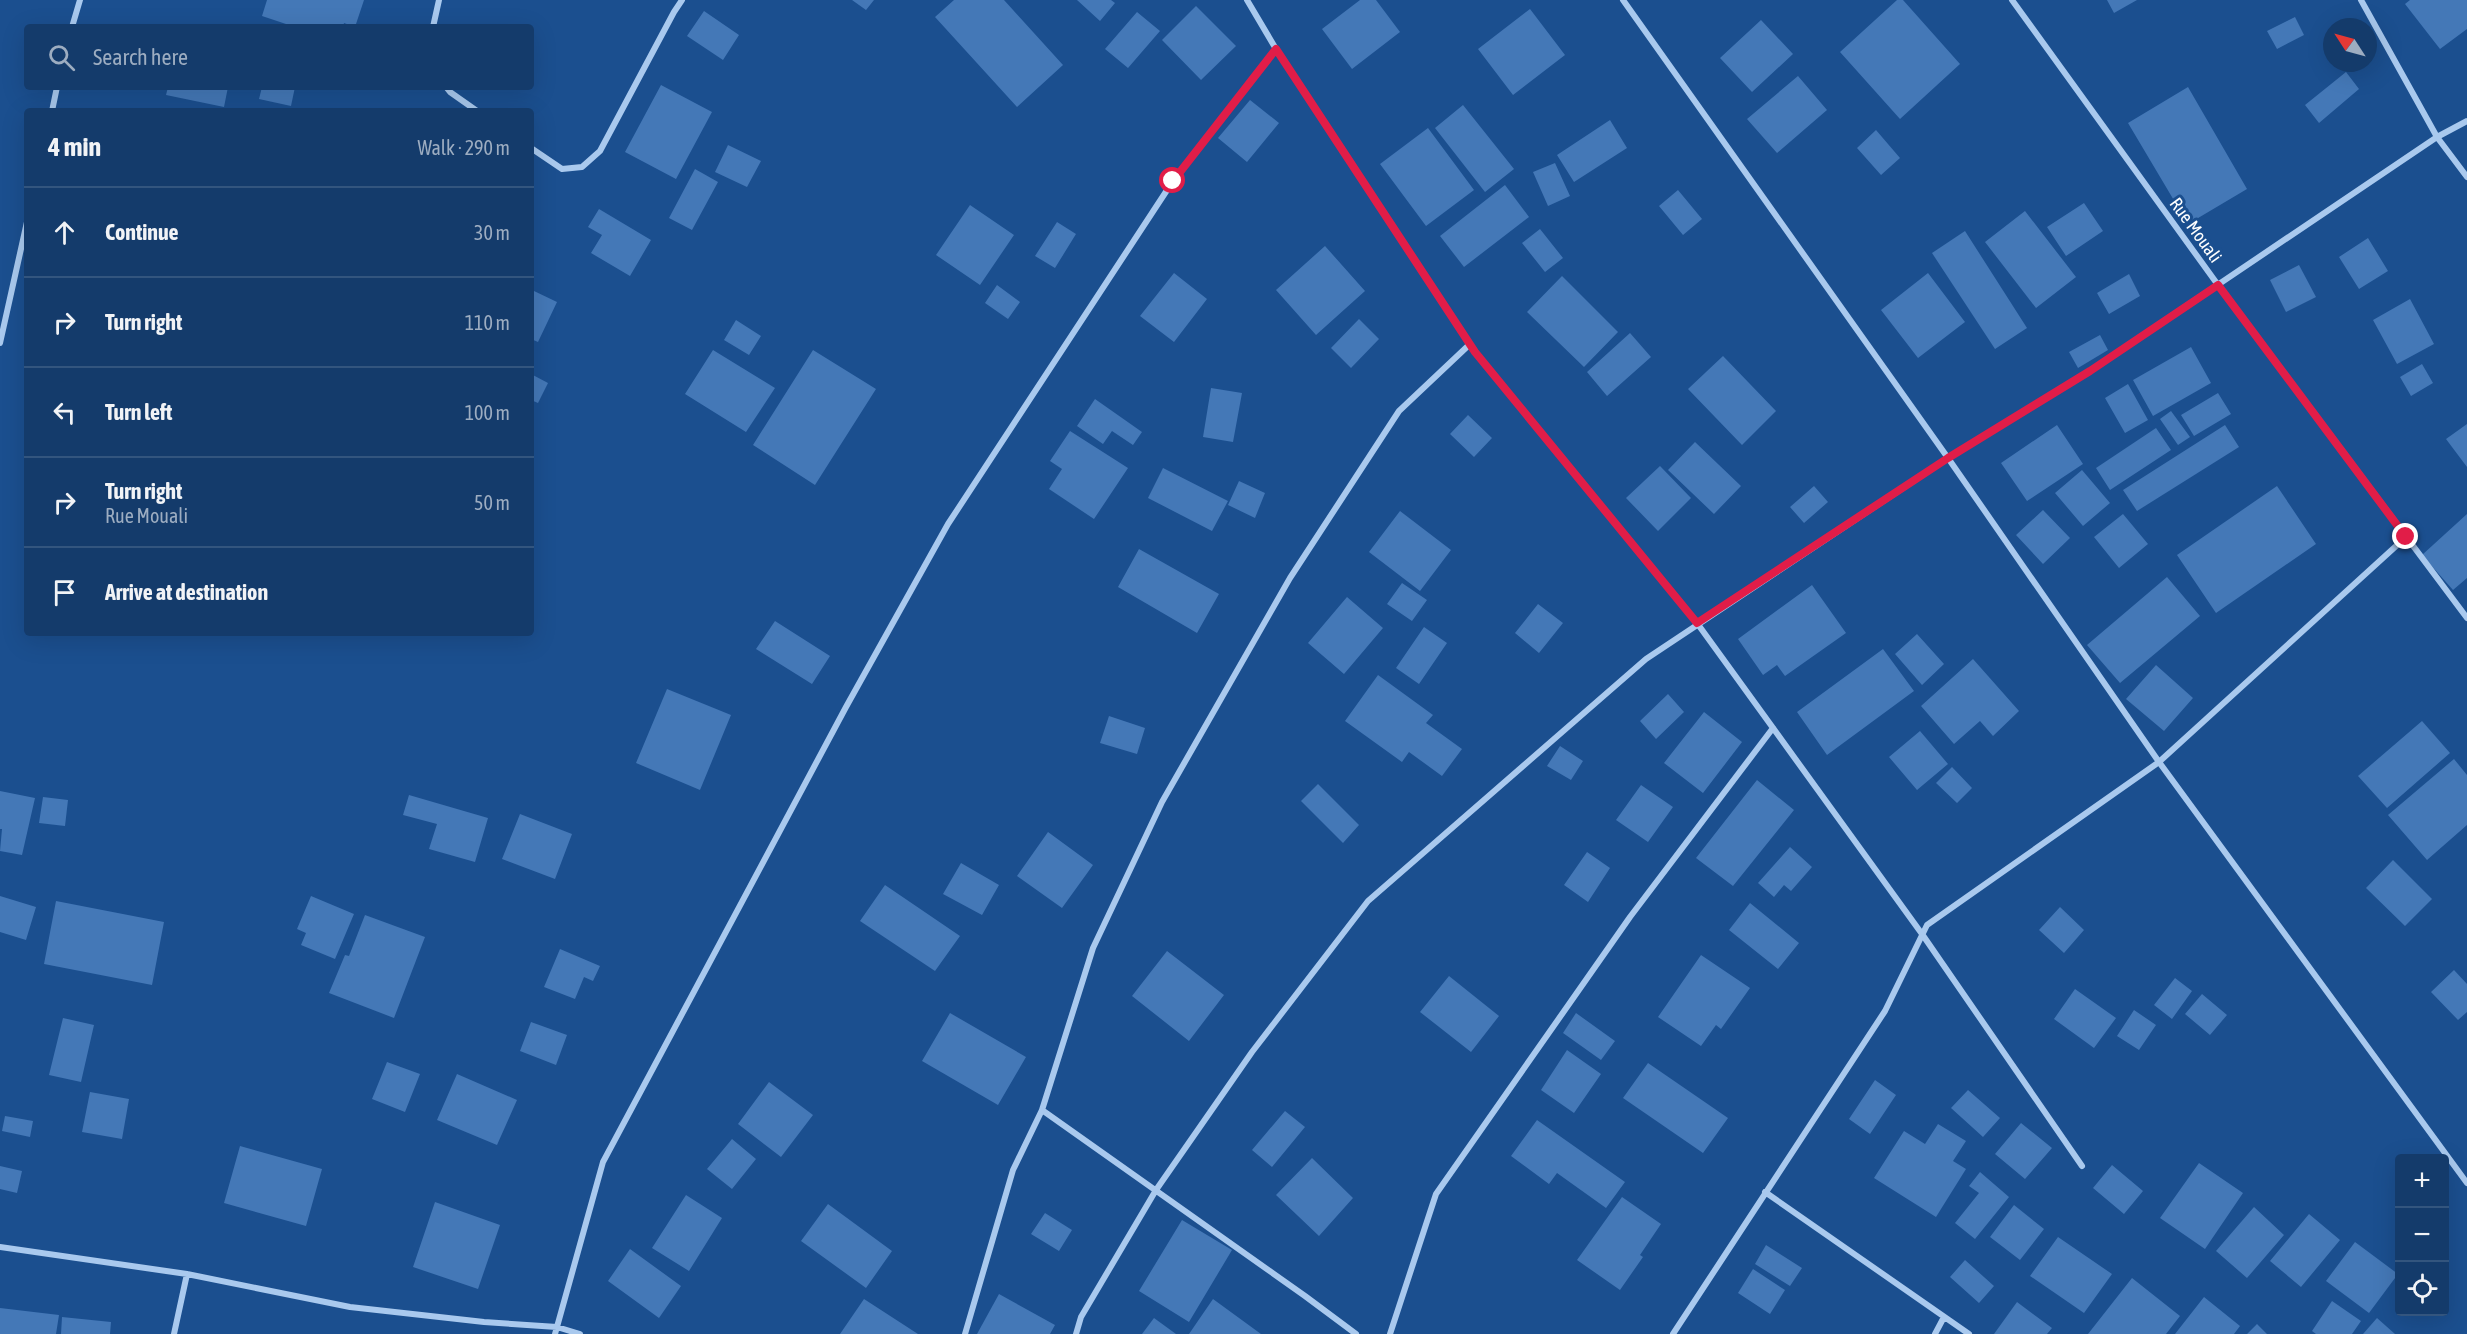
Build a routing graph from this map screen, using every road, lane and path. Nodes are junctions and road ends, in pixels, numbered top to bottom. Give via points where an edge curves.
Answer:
1 (80, 0) edge
2 (439, 0) edge
3 (682, 0) edge
4 (1247, 0) edge
5 (1623, 0) edge
6 (2012, 0) edge
7 (2361, 0) edge
8 (73, 24) edge
9 (434, 24) edge
10 (1276, 49) junction
11 (56, 90) edge
12 (448, 90) edge
13 (53, 108) edge
14 (473, 108) edge
15 (2467, 121) edge
16 (2437, 138) junction
17 (534, 150) edge
18 (2467, 177) edge
19 (24, 235) edge
20 (2218, 285) junction
21 (0, 343) edge
22 (1470, 344) junction
23 (1948, 458) junction
24 (2406, 537) junction
25 (2467, 618) edge
26 (1697, 623) junction
27 (1773, 728) junction
28 (2159, 762) junction
29 (1922, 934) junction
30 (1042, 1110) junction
31 (2082, 1166) dead end
32 (2467, 1183) edge
33 (1156, 1190) junction
34 (1766, 1192) junction
35 (0, 1247) edge
36 (187, 1274) junction
37 (1944, 1317) junction
38 (556, 1330) edge
39 (174, 1334) edge
40 (580, 1334) edge
41 (965, 1334) edge
42 (1076, 1334) edge
43 (1356, 1334) edge
44 (1390, 1334) edge
45 (1673, 1334) edge
46 (1935, 1334) edge
47 (1969, 1334) edge

1 - 8 street
2 - 9 street
3 - 17 street via 600,151 582,166 562,169
4 - 10 street
5 - 23 street
6 - 20 street, Rue Mouali
7 - 16 street
10 - 22 street
10 - 38 street via 1173,181 948,524 603,1162
11 - 13 street
12 - 14 street
15 - 16 street
16 - 18 street
16 - 20 street
19 - 21 street
20 - 23 street via 2090,371
20 - 24 street, Rue Mouali
22 - 26 street
22 - 30 street via 1399,411 1290,578 1162,802 1093,948
23 - 26 street
23 - 28 street
24 - 25 street, Rue Mouali
24 - 28 street
26 - 27 street
26 - 33 street via 1646,659 1368,901 1252,1052
27 - 29 street
27 - 44 street via 1630,917 1436,1194
28 - 29 street via 1927,925
28 - 32 street
29 - 31 street
29 - 34 street via 1885,1011
30 - 33 street
30 - 41 street via 1013,1170
33 - 42 street via 1081,1317
33 - 43 street
34 - 37 street
34 - 45 street
35 - 36 street
36 - 38 street via 350,1308
36 - 39 street
37 - 46 street
37 - 47 street
38 - 40 street

